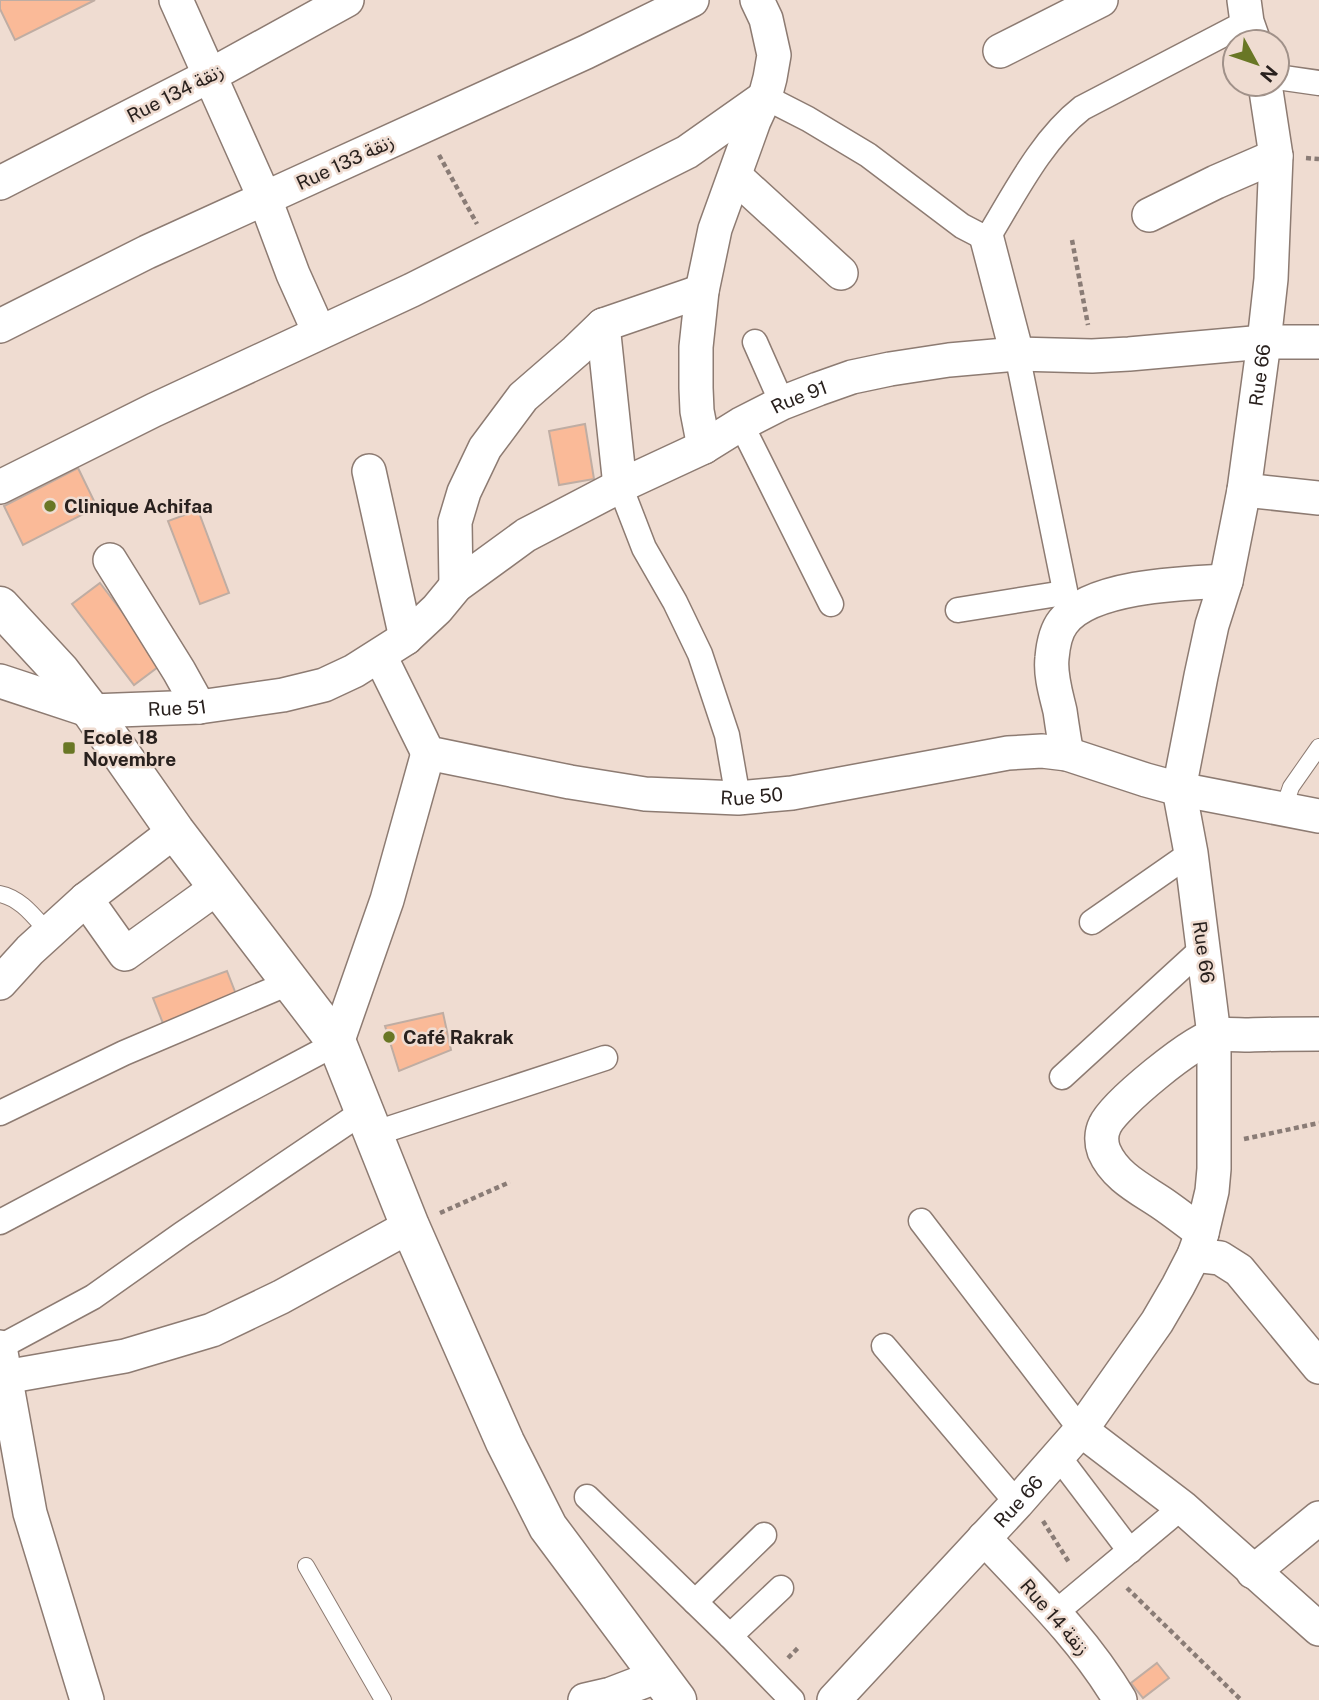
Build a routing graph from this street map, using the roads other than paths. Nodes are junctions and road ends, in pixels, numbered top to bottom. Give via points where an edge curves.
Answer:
1 (176, 0) edge
2 (348, 0) edge
3 (692, 0) edge
4 (757, 0) edge
5 (1101, 0) edge
6 (1248, 21) edge
7 (1000, 51) dead end
8 (209, 76) junction
9 (1291, 79) edge
10 (1319, 83) edge
11 (765, 97) junction
12 (1267, 98) edge
13 (1276, 156) junction
14 (735, 176) junction
15 (0, 183) edge
16 (265, 199) junction
17 (1149, 215) dead end
18 (987, 239) junction
19 (841, 273) dead end
20 (702, 291) junction
21 (603, 325) junction
22 (0, 326) edge
23 (319, 332) junction
24 (755, 342) dead end
25 (1264, 342) junction
26 (1319, 342) edge
27 (1017, 355) junction
28 (782, 403) junction
29 (741, 424) junction
30 (704, 447) junction
31 (369, 471) dead end
32 (620, 486) junction
33 (0, 487) edge
34 (1244, 489) junction
35 (1319, 498) edge
36 (110, 560) dead end
37 (1226, 581) junction
38 (456, 586) junction
39 (831, 604) dead end
40 (1067, 604) junction
41 (0, 606) edge
42 (957, 610) dead end
43 (380, 655) junction
44 (0, 681) edge
45 (199, 706) junction
46 (91, 711) junction
47 (1319, 747) edge
48 (428, 753) junction
49 (1067, 754) junction
50 (1179, 789) junction
51 (738, 799) junction
52 (1283, 810) junction
53 (1319, 816) edge
54 (175, 831) junction
55 (1191, 853) junction
56 (218, 887) junction
57 (0, 894) edge
58 (86, 899) junction
59 (1092, 922) dead end
60 (49, 933) junction
61 (1203, 948) junction
62 (290, 982) junction
63 (0, 983) edge
64 (1319, 1034) edge
65 (1214, 1035) junction
66 (337, 1043) junction
67 (605, 1058) dead end
68 (1062, 1077) dead end
69 (0, 1113) edge
70 (369, 1122) junction
71 (0, 1222) edge
72 (921, 1222) dead end
73 (410, 1226) junction
74 (1198, 1244) junction
75 (884, 1346) dead end
76 (2, 1357) edge
77 (1319, 1367) edge
78 (1081, 1430) junction
79 (1058, 1455) junction
80 (587, 1497) dead end
81 (1021, 1498) junction
82 (1182, 1507) junction
83 (1319, 1518) edge
84 (764, 1535) dead end
85 (984, 1538) junction
86 (1130, 1551) junction
87 (306, 1566) dead end
88 (1253, 1572) junction
89 (781, 1588) dead end
90 (695, 1602) junction
91 (1055, 1613) junction
92 (1319, 1629) edge
93 (730, 1636) junction
94 (668, 1688) edge
95 (87, 1700) edge
96 (383, 1700) edge
97 (585, 1700) edge
98 (792, 1700) edge
99 (834, 1700) edge
100 (1120, 1700) edge

1 - 8 street
2 - 8 street, Rue 134 زنقة
3 - 16 street, Rue 133 زنقة
4 - 11 street via 774,55
5 - 7 street
6 - 18 street via 1082,107 1066,120
8 - 15 street, Rue 134 زنقة
8 - 16 street
9 - 10 street
11 - 14 street
11 - 18 street via 868,155 962,226
11 - 23 street via 687,152
12 - 13 street, Rue 66
13 - 17 street
13 - 25 street, Rue 66
14 - 19 street
14 - 20 street via 715,229
16 - 22 street, Rue 133 زنقة
16 - 23 street
18 - 27 street
20 - 21 street
20 - 30 street via 696,388
21 - 32 street
21 - 38 street via 523,397 485,448 455,522
23 - 33 street
24 - 28 street
25 - 26 street, Rue 91
25 - 27 street, Rue 91 via 1092,356
25 - 34 street, Rue 66
27 - 28 street, Rue 91 via 890,369 852,377
27 - 40 street
28 - 29 street, Rue 91
29 - 30 street, Rue 91
29 - 39 street
30 - 32 street, Rue 91
31 - 43 street
32 - 38 street, Rue 91 via 526,536
32 - 51 street via 644,548 700,654 727,735
34 - 35 street
34 - 37 street, Rue 66
36 - 45 street
37 - 40 street via 1140,588 1083,606
37 - 50 street, Rue 66 via 1212,625
38 - 43 street, Rue 91 via 436,609
40 - 42 street
40 - 49 street via 1051,660
41 - 46 street
43 - 45 street, Rue 51 via 324,685
43 - 48 street
44 - 46 street, Rue 51
45 - 46 street, Rue 51
46 - 54 street
47 - 52 lane via 1291,787
48 - 51 street, Rue 50 via 645,794
48 - 66 street via 387,900
49 - 50 street, Rue 50
49 - 51 street, Rue 50 via 1008,753
50 - 52 street, Rue 50
50 - 55 street, Rue 66
52 - 53 street, Rue 50
54 - 56 street
54 - 58 street
55 - 59 street
55 - 61 street, Rue 66
56 - 58 street via 125,954
56 - 62 street
57 - 60 lane via 25,907
58 - 60 street
60 - 63 street
61 - 65 street, Rue 66
61 - 68 street
62 - 66 street
62 - 69 street via 124,1053
64 - 65 street
65 - 74 street, Rue 66 via 1212,1191
65 - 74 street via 1155,1074 1115,1111 1101,1135 1116,1170 1175,1212
66 - 70 street
66 - 71 street
67 - 70 street
70 - 73 street
70 - 76 street via 182,1234
72 - 78 street
73 - 76 street via 212,1330 125,1356
73 - 94 street via 505,1442 548,1527
74 - 77 street via 1239,1270
74 - 78 street, Rue 66 via 1157,1322
75 - 81 street
76 - 95 street via 30,1513
78 - 79 street, Rue 66
78 - 82 street
79 - 81 street, Rue 66
79 - 86 street
80 - 90 street
81 - 85 street, Rue 66
82 - 86 street
82 - 88 street
83 - 88 street
84 - 90 street
85 - 91 street, Rue 14 زنقة
85 - 99 street, Rue 66
86 - 91 street
87 - 96 lane
88 - 92 street
89 - 93 street
90 - 93 street
91 - 100 street, Rue 14 زنقة
93 - 98 street
94 - 97 street

